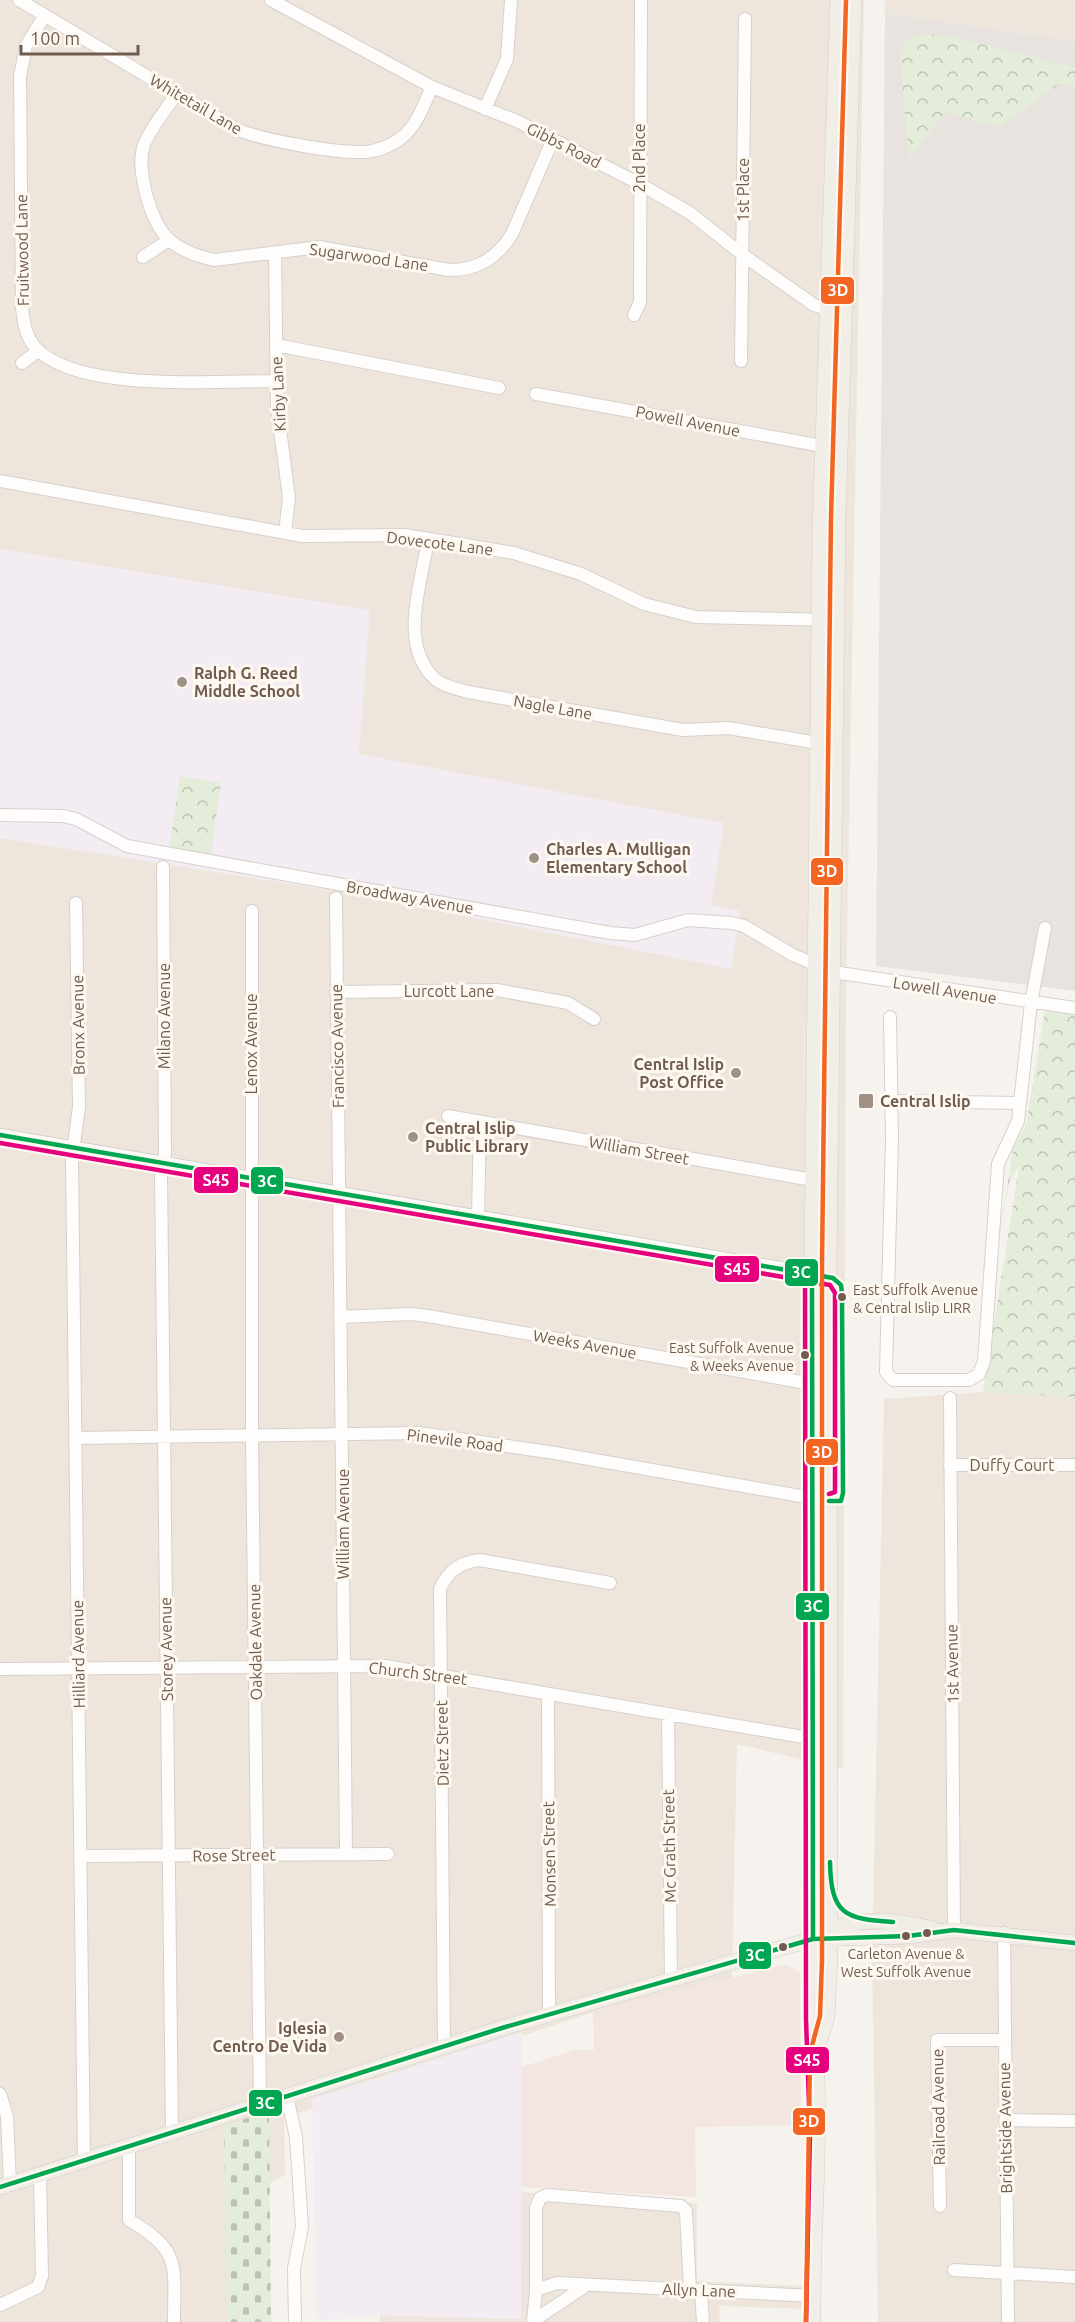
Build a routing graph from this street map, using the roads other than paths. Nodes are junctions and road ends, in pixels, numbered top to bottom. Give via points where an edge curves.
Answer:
1 (19, 0) edge
2 (271, 0) edge
3 (511, 0) edge
4 (641, 0) edge
5 (838, 0) edge
6 (854, 0) edge
7 (45, 15) junction
8 (745, 19) dead end
9 (432, 87) junction
10 (176, 94) junction
11 (485, 109) junction
12 (553, 139) junction
13 (638, 183) junction
14 (170, 240) junction
15 (275, 253) junction
16 (742, 255) junction
17 (143, 257) dead end
18 (827, 310) junction
19 (844, 314) junction
20 (634, 315) dead end
21 (276, 345) junction
22 (38, 351) junction
23 (741, 361) dead end
24 (22, 363) dead end
25 (277, 381) junction
26 (499, 388) dead end
27 (536, 394) dead end
28 (822, 446) junction
29 (839, 449) junction
30 (0, 481) edge
31 (285, 534) junction
32 (428, 539) junction
33 (819, 620) junction
34 (837, 620) junction
35 (819, 743) junction
36 (0, 815) edge
37 (162, 867) dead end
38 (336, 898) dead end
39 (76, 903) dead end
40 (252, 911) dead end
41 (1045, 928) dead end
42 (816, 966) junction
43 (833, 972) junction
44 (336, 992) junction
45 (1030, 1003) junction
46 (1075, 1008) edge
47 (891, 1017) dead end
48 (594, 1019) dead end
49 (892, 1101) junction
50 (1018, 1103) junction
51 (448, 1116) dead end
52 (480, 1123) junction
53 (0, 1135) edge
54 (74, 1147) junction
55 (163, 1164) junction
56 (251, 1178) junction
57 (813, 1180) junction
58 (830, 1183) junction
59 (339, 1193) junction
60 (478, 1218) junction
61 (812, 1274) junction
62 (829, 1276) junction
63 (340, 1317) junction
64 (812, 1384) junction
65 (829, 1386) junction
66 (950, 1398) dead end
67 (252, 1436) junction
68 (342, 1436) junction
69 (163, 1437) junction
70 (75, 1438) junction
71 (950, 1465) junction
72 (1075, 1465) edge
73 (812, 1499) junction
74 (829, 1501) junction
75 (610, 1583) dead end
76 (344, 1666) junction
77 (166, 1667) junction
78 (256, 1668) junction
79 (0, 1669) edge
80 (78, 1669) junction
81 (440, 1674) junction
82 (548, 1694) junction
83 (668, 1715) junction
84 (813, 1739) junction
85 (831, 1741) junction
86 (346, 1854) junction
87 (388, 1854) dead end
88 (257, 1855) junction
89 (80, 1856) junction
90 (169, 1856) junction
91 (830, 1887) junction
92 (865, 1929) junction
93 (954, 1930) junction
94 (1004, 1933) junction
95 (830, 1934) junction
96 (813, 1939) junction
97 (1075, 1943) edge
98 (671, 1978) junction
99 (549, 2014) junction
100 (1004, 2040) junction
101 (444, 2046) junction
102 (817, 2053) junction
103 (0, 2094) edge
104 (287, 2096) junction
105 (260, 2106) junction
106 (1005, 2120) junction
107 (1075, 2121) edge
108 (172, 2133) junction
109 (129, 2148) junction
110 (84, 2162) junction
111 (40, 2175) junction
112 (5, 2186) edge
113 (940, 2206) dead end
114 (954, 2271) dead end
115 (1007, 2273) junction
116 (1075, 2277) edge
117 (584, 2287) junction
118 (536, 2290) junction
119 (695, 2291) junction
120 (813, 2296) junction
121 (0, 2305) edge
122 (174, 2322) edge
123 (295, 2322) edge
124 (533, 2322) edge
125 (703, 2322) edge
126 (813, 2322) edge
127 (1008, 2322) edge

1 - 7 street, Whitetail Lane
2 - 9 street, Gibbs Road
3 - 11 street via 507,60
4 - 13 street, 2nd Place
5 - 18 main road
6 - 19 main road
7 - 10 street, Whitetail Lane
7 - 22 street, Fruitwood Lane via 26,45 20,76 23,323
8 - 16 street, 1st Place
9 - 10 street, Whitetail Lane via 413,125 401,138 364,152 249,134
9 - 11 street, Gibbs Road
10 - 14 street, Sugarwood Lane via 145,144 141,159 142,180 153,220
11 - 12 street, Gibbs Road
12 - 13 street, Gibbs Road
12 - 15 street, Sugarwood Lane via 503,249 467,270 319,247
13 - 16 street, Gibbs Road via 690,213
13 - 20 street, 2nd Place via 640,302
14 - 15 street, Sugarwood Lane via 197,256 214,260
14 - 17 street
15 - 21 street, Kirby Lane
16 - 18 street, Gibbs Road
16 - 23 street, 1st Place
18 - 19 street, Gibbs Road
18 - 28 main road
19 - 29 main road
21 - 25 street, Kirby Lane
21 - 26 street
22 - 24 street
22 - 25 street via 72,370 124,378
25 - 31 street, Kirby Lane via 289,498
27 - 28 street, Powell Avenue
28 - 29 street, Powell Avenue
28 - 33 main road
29 - 34 main road
30 - 31 street, Dovecote Lane
31 - 32 street, Dovecote Lane
32 - 33 street, Dovecote Lane via 534,558 666,611 729,620
32 - 35 street, Nagle Lane via 414,633 423,663 435,680 468,693 683,730 728,728
33 - 34 street, Dovecote Lane
33 - 35 main road
34 - 43 main road
35 - 42 main road
36 - 42 street, Broadway Avenue via 63,816 127,846 610,933 635,935 688,920 732,923
37 - 55 street, Milano Avenue
38 - 44 street, Francisco Avenue
39 - 54 street, Bronx Avenue via 79,1107
40 - 56 street, Lenox Avenue
41 - 45 street
42 - 43 street, Lowell Avenue
42 - 57 main road
43 - 45 street, Lowell Avenue
43 - 58 main road
44 - 48 street, Lurcott Lane via 497,990 568,1004
44 - 59 street, Francisco Avenue
45 - 46 street, Lowell Avenue
45 - 50 street
47 - 49 street
49 - 50 street
49 - 50 street via 886,1372 893,1380 969,1380 979,1374 984,1361 998,1164 1018,1121
51 - 52 street, William Street
52 - 57 street, William Street
52 - 60 street
53 - 54 street
54 - 55 street
54 - 70 street, Hilliard Avenue
55 - 56 street
55 - 69 street, Storey Avenue
56 - 59 street
56 - 67 street, Oakdale Avenue
57 - 58 street, William Street
57 - 61 main road
58 - 62 main road
59 - 60 street
59 - 63 street, William Avenue
60 - 61 street
61 - 62 street
61 - 64 main road
62 - 65 main road
63 - 64 street, Weeks Avenue via 429,1316
63 - 68 street, William Avenue
64 - 65 street, Weeks Avenue
64 - 73 main road
65 - 74 main road
66 - 71 street, 1st Avenue
67 - 68 street, Pinevile Road
67 - 69 street, Pinevile Road
67 - 78 street, Oakdale Avenue
68 - 73 street, Pinevile Road via 419,1433
68 - 76 street, William Avenue
69 - 70 street, Pinevile Road
69 - 77 street, Storey Avenue
70 - 80 street, Hilliard Avenue
71 - 72 street, Duffy Court
71 - 93 street, 1st Avenue
73 - 74 street, Pinevile Road
73 - 84 main road
74 - 85 main road
75 - 81 street, Dietz Street via 479,1560 466,1562 453,1570 440,1589
76 - 78 street, Church Street
76 - 81 street, Church Street via 385,1666
76 - 86 street, William Avenue
77 - 78 street, Church Street
77 - 80 street, Church Street
77 - 90 street, Storey Avenue
78 - 88 street, Oakdale Avenue
79 - 80 street, Church Street
80 - 89 street, Hilliard Avenue
81 - 82 street, Church Street
81 - 101 street, Dietz Street
82 - 83 street, Church Street
82 - 99 street, Monsen Street
83 - 84 street, Church Street
83 - 98 street, Mc Grath Street
84 - 85 street, Church Street
84 - 96 main road
85 - 91 main road
86 - 87 street, Rose Street
86 - 88 street, Rose Street
88 - 90 street, Rose Street
88 - 105 street, Oakdale Avenue
89 - 90 street, Rose Street
89 - 110 street, Hilliard Avenue
90 - 108 street, Storey Avenue
91 - 92 main road via 842,1910
91 - 95 main road
92 - 93 main road via 909,1923
92 - 95 main road via 839,1924
93 - 94 main road
94 - 97 main road
94 - 100 street, Brightside Avenue
95 - 96 main road
95 - 102 main road via 827,2017
96 - 98 main road
96 - 102 main road
98 - 99 main road
99 - 101 main road
100 - 106 street, Brightside Avenue
100 - 113 street, Railroad Avenue via 937,2040
101 - 104 main road
102 - 120 main road
103 - 112 street via 7,2116
104 - 105 main road
104 - 123 street via 296,2137 302,2227 294,2268
105 - 108 main road
106 - 107 street
106 - 115 street, Brightside Avenue
108 - 109 main road
109 - 110 main road
109 - 122 street via 129,2220 153,2234 171,2257
110 - 111 main road
111 - 112 main road
111 - 121 street via 42,2276 38,2287
114 - 115 street
115 - 116 street
115 - 127 street, Brightside Avenue
117 - 118 street, Allyn Lane via 557,2283
117 - 119 street, Allyn Lane
117 - 124 street
118 - 119 street via 537,2208 540,2198 547,2195 681,2206 686,2211
118 - 124 street
119 - 120 street, Allyn Lane
119 - 125 street
120 - 126 main road

